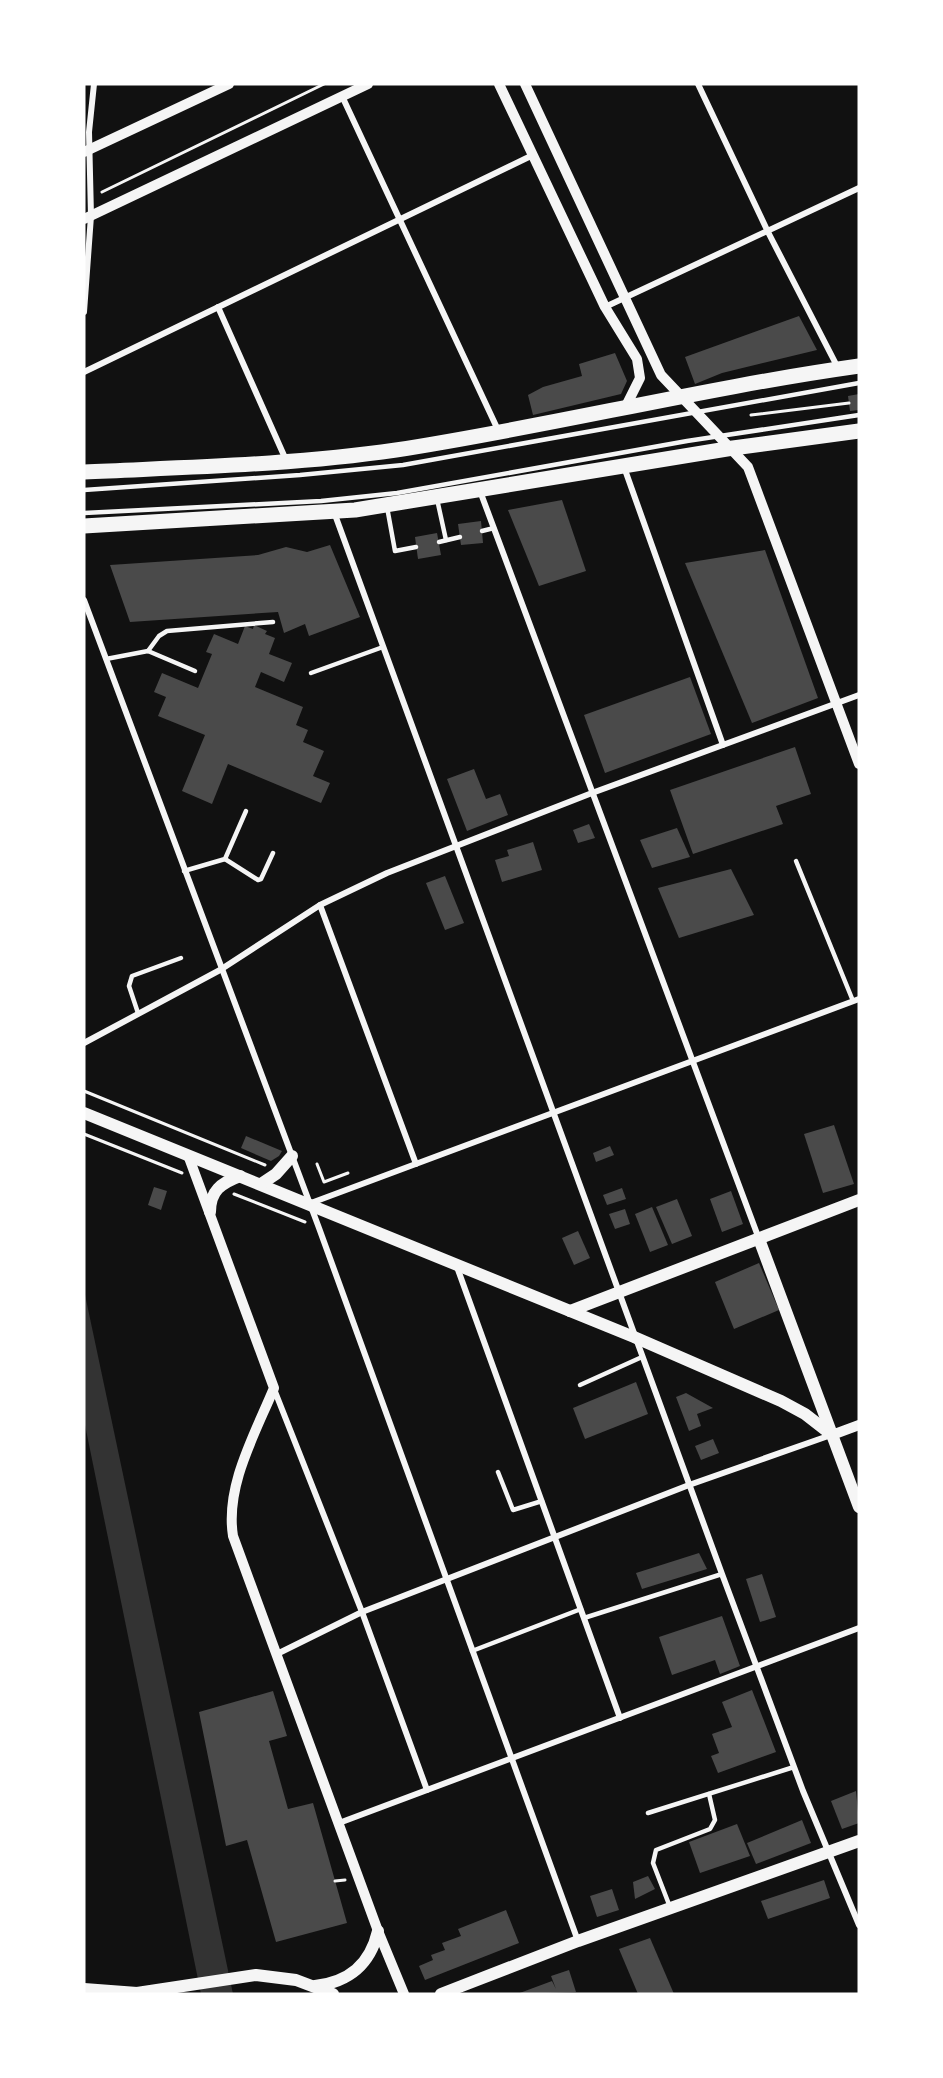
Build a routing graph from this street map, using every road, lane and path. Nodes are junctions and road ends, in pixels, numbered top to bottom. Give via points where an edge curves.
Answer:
1 (94, 84) edge
2 (229, 84) edge
3 (324, 84) edge
4 (368, 84) edge
5 (499, 84) edge
6 (525, 84) edge
7 (698, 84) edge
8 (342, 96) junction
9 (86, 151) edge
10 (533, 155) junction
11 (859, 188) edge
12 (90, 198) junction
13 (87, 218) edge
14 (400, 219) junction
15 (768, 232) junction
16 (626, 297) junction
17 (218, 307) junction
18 (605, 307) junction
19 (84, 312) edge
20 (859, 366) edge
21 (838, 369) junction
22 (84, 372) edge
23 (859, 383) edge
24 (680, 396) junction
25 (849, 403) dead end
26 (626, 406) junction
27 (695, 411) junction
28 (859, 415) edge
29 (753, 422) dead end
30 (498, 431) junction
31 (859, 431) edge
32 (719, 435) junction
33 (733, 448) junction
34 (287, 460) junction
35 (623, 466) junction
36 (84, 472) edge
37 (84, 489) edge
38 (480, 490) junction
39 (437, 498) junction
40 (387, 506) junction
41 (333, 512) junction
42 (84, 513) edge
43 (84, 526) edge
44 (494, 528) junction
45 (482, 531) dead end
46 (460, 537) dead end
47 (446, 540) junction
48 (439, 542) dead end
49 (416, 547) dead end
50 (84, 600) edge
51 (273, 622) dead end
52 (383, 647) junction
53 (148, 651) junction
54 (106, 659) junction
55 (195, 671) dead end
56 (311, 673) dead end
57 (859, 696) edge
58 (836, 704) junction
59 (723, 745) junction
60 (859, 764) edge
61 (592, 793) junction
62 (246, 811) dead end
63 (455, 845) junction
64 (273, 853) dead end
65 (225, 859) junction
66 (796, 861) dead end
67 (184, 871) junction
68 (320, 905) junction
69 (181, 958) dead end
70 (220, 970) junction
71 (856, 1000) edge
72 (138, 1013) junction
73 (84, 1043) edge
74 (693, 1061) junction
75 (84, 1092) edge
76 (84, 1113) edge
77 (552, 1113) junction
78 (84, 1134) edge
79 (188, 1155) junction
80 (292, 1156) junction
81 (317, 1164) dead end
82 (416, 1164) junction
83 (270, 1167) dead end
84 (348, 1173) dead end
85 (183, 1174) dead end
86 (240, 1176) junction
87 (261, 1184) junction
88 (232, 1193) dead end
89 (859, 1200) edge
90 (310, 1204) junction
91 (210, 1212) junction
92 (305, 1222) dead end
93 (759, 1239) junction
94 (456, 1263) junction
95 (618, 1292) junction
96 (570, 1311) junction
97 (634, 1337) junction
98 (642, 1357) junction
99 (580, 1384) dead end
100 (274, 1388) junction
101 (859, 1425) edge
102 (832, 1435) junction
103 (498, 1472) dead end
104 (689, 1485) junction
105 (542, 1501) junction
106 (859, 1507) edge
107 (555, 1538) junction
108 (722, 1574) junction
109 (447, 1579) junction
110 (581, 1609) junction
111 (362, 1612) junction
112 (584, 1618) junction
113 (859, 1628) edge
114 (472, 1651) junction
115 (277, 1654) junction
116 (756, 1666) junction
117 (620, 1718) junction
118 (512, 1758) junction
119 (794, 1767) junction
120 (427, 1790) junction
121 (709, 1794) junction
122 (648, 1813) dead end
123 (339, 1824) junction
124 (859, 1841) edge
125 (829, 1852) junction
126 (670, 1908) junction
127 (859, 1925) edge
128 (378, 1931) junction
129 (578, 1941) junction
130 (315, 1986) junction
131 (84, 1989) edge
132 (169, 1991) edge
133 (137, 1993) edge
134 (333, 1994) edge
135 (404, 1994) edge
136 (441, 1994) edge

1 - 9 street
2 - 9 street
3 - 12 path
4 - 8 street
5 - 10 street
6 - 16 street
7 - 15 street
8 - 13 street
8 - 14 street
9 - 12 street
10 - 14 street
10 - 18 street
11 - 15 street
12 - 13 street
13 - 19 street
14 - 17 street
14 - 30 street
15 - 16 street
15 - 21 street
16 - 18 street
16 - 24 street via 661,375
17 - 22 street
17 - 34 street
18 - 26 street via 640,369 638,387
20 - 21 main road
21 - 24 main road
23 - 27 lane
24 - 26 main road
24 - 27 street
25 - 29 path via 751,415
26 - 30 main road
27 - 32 street
27 - 37 lane via 403,465
28 - 32 lane
30 - 34 main road via 397,449
31 - 33 main road
32 - 33 street
32 - 42 lane via 397,493 321,501
33 - 35 main road
33 - 58 street via 748,467
34 - 36 main road
35 - 38 main road
35 - 59 street
38 - 39 main road
38 - 44 street
39 - 40 main road
39 - 47 lane
40 - 41 main road
40 - 49 lane via 395,551
41 - 43 main road
41 - 52 street
44 - 45 lane
44 - 61 street
46 - 47 lane
47 - 48 lane
50 - 54 street
51 - 53 lane via 167,631
52 - 56 lane
52 - 63 street
53 - 54 lane
53 - 55 lane
54 - 67 street
57 - 58 street
58 - 59 street
58 - 60 street
59 - 61 street
61 - 63 street
61 - 74 street
62 - 65 lane
63 - 68 street
63 - 77 street
64 - 65 lane via 258,880
65 - 67 lane
66 - 71 lane
67 - 70 street
68 - 70 street
68 - 82 street
69 - 72 lane via 132,976 129,986
70 - 72 street
70 - 80 street
71 - 74 street
72 - 73 street
74 - 77 street
74 - 93 street
75 - 83 path
76 - 79 main road
77 - 82 street
77 - 95 street
78 - 85 path
79 - 86 main road
79 - 91 street
80 - 87 main road
80 - 90 street
81 - 84 path via 324,1182
82 - 90 street
86 - 87 main road
86 - 91 main road via 218,1188
87 - 90 main road
88 - 92 path
89 - 93 main road
90 - 94 main road
90 - 109 street
91 - 100 street
93 - 95 main road
93 - 102 main road
94 - 96 main road
94 - 105 street
95 - 96 main road
95 - 97 street
96 - 97 main road
97 - 98 street
97 - 102 main road via 781,1401
98 - 99 lane
98 - 104 street
100 - 111 street
100 - 115 street via 238,1477 231,1525
101 - 102 street
102 - 104 street
102 - 106 main road
103 - 105 lane via 513,1510
104 - 107 street
104 - 108 street
105 - 107 street
107 - 109 street
107 - 110 street
108 - 112 lane
108 - 116 street
109 - 111 street
109 - 114 street
110 - 112 street
110 - 114 lane
111 - 115 street
111 - 120 street
112 - 117 street
113 - 116 street
114 - 118 street
115 - 123 street
116 - 117 street
116 - 119 street
117 - 118 street
118 - 120 street
118 - 129 street
119 - 121 lane
119 - 125 street
120 - 123 street
121 - 122 lane
121 - 126 lane via 715,1820 710,1829 656,1850 653,1857
123 - 128 street
124 - 125 main road
125 - 126 main road
125 - 127 street
126 - 129 main road
128 - 130 main road via 373,1950 362,1966 349,1977
128 - 135 street
129 - 136 main road
130 - 132 main road via 276,1977 236,1976
130 - 134 main road
131 - 133 main road
132 - 133 main road

